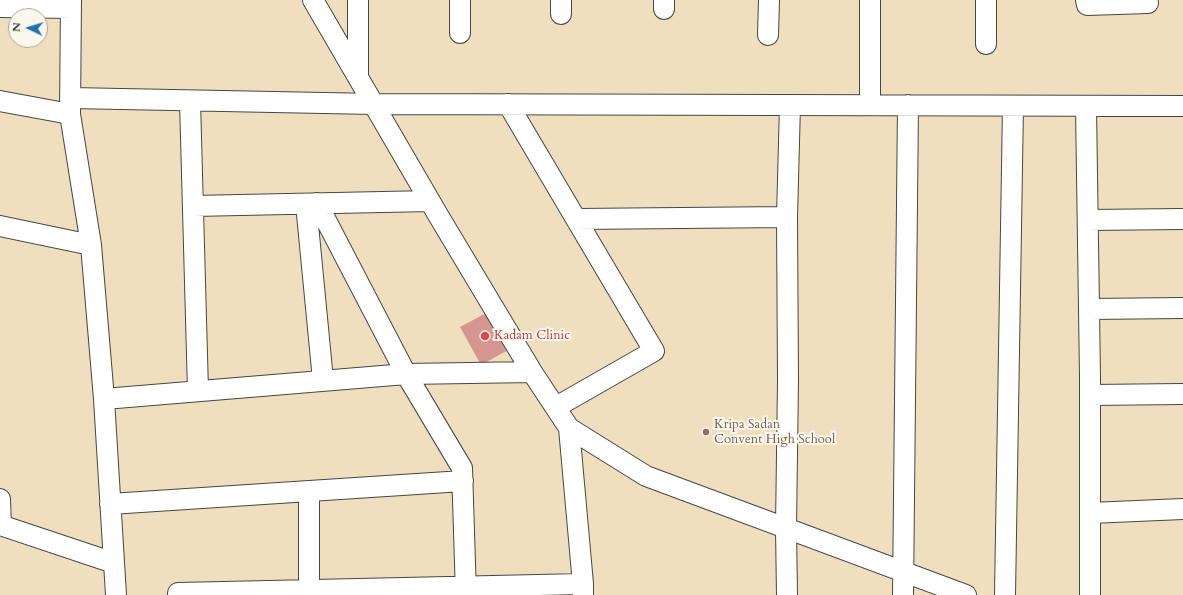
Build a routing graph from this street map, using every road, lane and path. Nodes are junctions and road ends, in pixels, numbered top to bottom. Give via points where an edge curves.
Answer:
1 (313, 0) edge
2 (358, 0) edge
3 (460, 0) edge
4 (769, 0) edge
5 (870, 0) edge
6 (986, 0) edge
7 (1086, 0) edge
8 (1148, 3) dead end
9 (71, 4) edge
10 (0, 7) edge
11 (460, 33) dead end
12 (768, 35) dead end
13 (986, 44) dead end
14 (358, 76) junction
15 (0, 101) edge
16 (190, 101) junction
17 (374, 104) junction
18 (508, 104) junction
19 (790, 105) junction
20 (870, 105) junction
21 (908, 105) junction
22 (70, 106) junction
23 (1013, 106) junction
24 (1086, 106) junction
25 (1183, 106) edge
26 (430, 201) junction
27 (311, 203) junction
28 (193, 206) junction
29 (787, 217) junction
30 (577, 219) junction
31 (1183, 219) edge
32 (1088, 220) junction
33 (0, 226) edge
34 (91, 245) junction
35 (1183, 308) edge
36 (1089, 309) junction
37 (532, 372) junction
38 (406, 374) junction
39 (322, 380) junction
40 (198, 391) junction
41 (1183, 394) edge
42 (1090, 395) junction
43 (104, 399) junction
44 (556, 407) junction
45 (570, 428) junction
46 (463, 481) junction
47 (309, 491) junction
48 (0, 499) edge
49 (110, 504) junction
50 (1183, 509) edge
51 (1090, 513) junction
52 (0, 525) edge
53 (786, 528) junction
54 (114, 563) junction
55 (903, 572) junction
56 (583, 590) edge
57 (466, 591) edge
58 (178, 593) dead end
59 (309, 593) edge
60 (116, 595) edge
61 (787, 595) edge
62 (903, 595) edge
63 (966, 595) edge
64 (1005, 595) edge
65 (1090, 595) edge

1 - 14 street
2 - 14 street
3 - 11 street
4 - 12 street
5 - 20 street
6 - 13 street
7 - 8 street via 1087,5
9 - 10 street
9 - 22 street
14 - 17 street
15 - 22 street
16 - 17 street
16 - 22 street
16 - 28 street
17 - 18 street
17 - 26 street
18 - 19 street
18 - 30 street
19 - 20 street
19 - 29 street
20 - 21 street
21 - 23 street
21 - 55 street
22 - 34 street
23 - 24 street
23 - 64 street
24 - 25 street
24 - 32 street
26 - 27 street
26 - 37 street
27 - 28 street
27 - 38 street
27 - 39 street
28 - 40 street
29 - 30 street
29 - 53 street
30 - 44 street via 654,351
31 - 32 street
32 - 36 street
33 - 34 street
34 - 43 street
35 - 36 street
36 - 42 street
37 - 38 street
37 - 44 street
38 - 39 street
38 - 46 street via 462,468
39 - 40 street
40 - 43 street
41 - 42 street
42 - 51 street
43 - 49 street
44 - 45 street
45 - 53 street via 646,476
45 - 56 street
46 - 47 street
46 - 57 street
47 - 49 street
47 - 59 street
48 - 52 street
49 - 54 street
50 - 51 street
51 - 65 street
52 - 54 street
53 - 55 street
53 - 61 street
54 - 60 street
55 - 62 street
55 - 63 street
56 - 57 street
57 - 59 street
58 - 59 street

